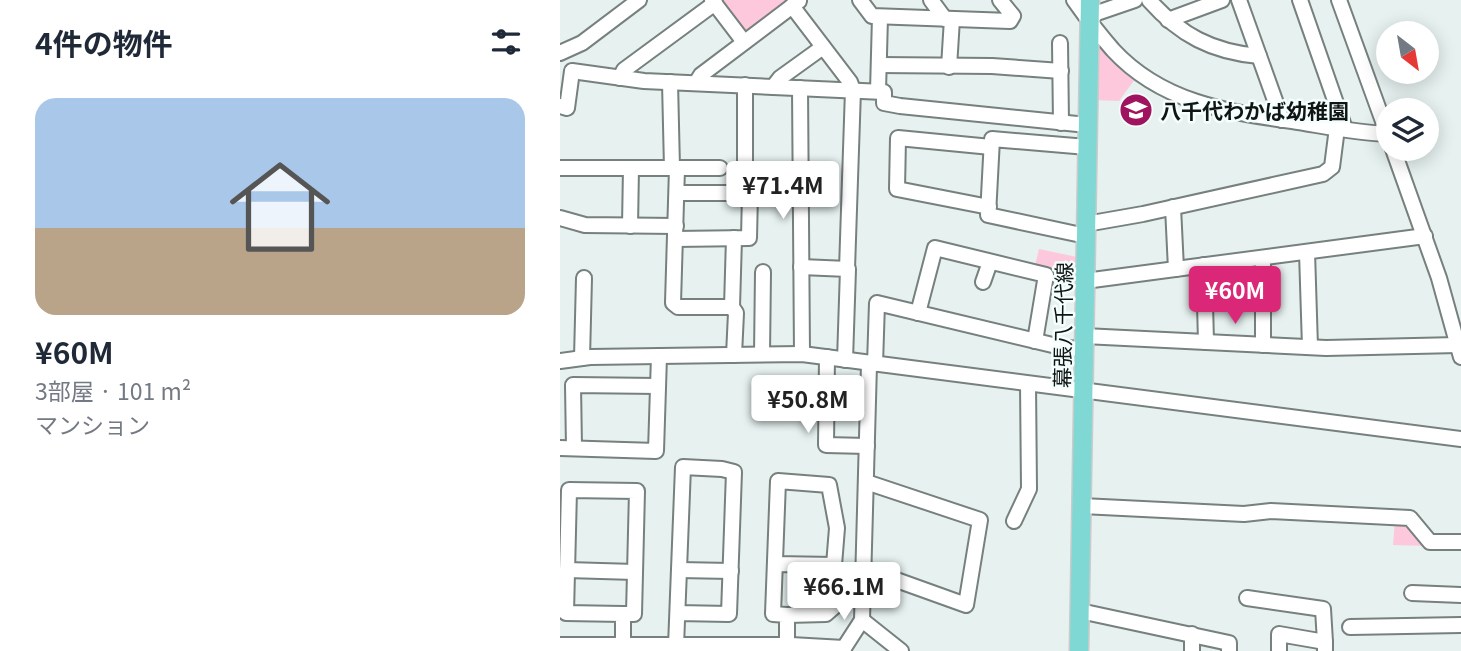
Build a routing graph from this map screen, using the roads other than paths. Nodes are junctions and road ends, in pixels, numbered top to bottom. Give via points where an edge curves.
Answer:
1 (639, 0) edge
2 (860, 0) edge
3 (931, 0) edge
4 (1000, 0) edge
5 (1074, 0) edge
6 (1090, 0) edge
7 (1135, 0) edge
8 (1149, 0) edge
9 (1222, 0) edge
10 (1239, 0) edge
11 (1300, 0) edge
12 (1339, 0) edge
13 (714, 2) edge
14 (796, 3) edge
15 (880, 16) junction
16 (948, 19) junction
17 (1088, 19) junction
18 (1168, 20) junction
19 (744, 42) junction
20 (1060, 43) dead end
21 (823, 47) junction
22 (560, 53) edge
23 (1259, 56) junction
24 (879, 65) junction
25 (949, 67) junction
26 (1061, 71) junction
27 (620, 78) junction
28 (670, 82) junction
29 (696, 83) junction
30 (746, 85) junction
31 (773, 87) junction
32 (800, 88) junction
33 (853, 90) junction
34 (878, 91) junction
35 (1376, 102) edge
36 (560, 106) edge
37 (1282, 120) junction
38 (1061, 123) junction
39 (1087, 125) junction
40 (1341, 128) junction
41 (1376, 133) edge
42 (991, 147) junction
43 (1087, 147) junction
44 (560, 158) edge
45 (1397, 161) edge
46 (745, 166) dead end
47 (631, 168) junction
48 (675, 168) junction
49 (720, 168) dead end
50 (560, 170) edge
51 (677, 192) junction
52 (989, 207) junction
53 (1173, 208) junction
54 (560, 218) edge
55 (630, 226) junction
56 (1086, 230) junction
57 (675, 233) junction
58 (1425, 236) junction
59 (734, 238) junction
60 (1307, 252) junction
61 (1263, 258) junction
62 (990, 262) junction
63 (1204, 265) junction
64 (801, 267) junction
65 (847, 269) junction
66 (1177, 269) junction
67 (763, 272) dead end
68 (584, 278) dead end
69 (1085, 281) junction
70 (983, 282) dead end
71 (732, 307) junction
72 (918, 313) junction
73 (1035, 341) junction
74 (1206, 342) junction
75 (1084, 343) junction
76 (1263, 345) junction
77 (1310, 347) junction
78 (1460, 351) edge
79 (762, 354) junction
80 (802, 354) junction
81 (734, 355) junction
82 (659, 356) junction
83 (827, 357) junction
84 (582, 358) junction
85 (845, 360) junction
86 (560, 361) edge
87 (872, 364) junction
88 (1028, 384) junction
89 (658, 386) junction
90 (1084, 391) junction
91 (1461, 439) edge
92 (867, 446) junction
93 (567, 448) edge
94 (866, 481) junction
95 (1082, 506) junction
96 (1014, 521) dead end
97 (1461, 542) edge
98 (775, 564) junction
99 (834, 565) junction
100 (863, 568) junction
101 (567, 570) junction
102 (679, 570) junction
103 (731, 571) junction
104 (635, 572) junction
105 (1412, 593) dead end
106 (1461, 595) edge
107 (1247, 598) dead end
108 (1080, 611) junction
109 (678, 613) junction
110 (623, 614) junction
111 (788, 615) junction
112 (862, 620) junction
113 (1461, 625) edge
114 (1350, 627) dead end
115 (1192, 634) junction
116 (560, 645) edge
117 (1325, 646) edge
118 (625, 647) edge
119 (789, 647) edge
120 (573, 648) edge
121 (678, 648) edge
122 (735, 648) edge
123 (843, 649) edge
124 (895, 649) edge
125 (1079, 651) edge
126 (1192, 651) edge
127 (1230, 651) edge
128 (1279, 651) edge

1 - 22 street via 582,43
2 - 15 street via 872,16
3 - 16 street
4 - 16 street via 1013,16 1010,21
5 - 17 street
6 - 17 main road, 幕張八千代線
7 - 17 street
8 - 18 street
9 - 18 street
10 - 23 street
11 - 40 street
12 - 35 street
13 - 19 street
13 - 27 street via 624,70
14 - 19 street
14 - 21 street
15 - 16 street
15 - 24 street
16 - 25 street
17 - 37 street via 1128,64 1160,87 1209,107
17 - 39 main road, 幕張八千代線
18 - 23 street via 1209,45
19 - 29 street
20 - 26 street
21 - 31 street
21 - 33 street
23 - 37 street
24 - 25 street
24 - 34 street
25 - 26 street
26 - 38 street
27 - 28 street
27 - 36 street via 572,71 567,108
28 - 29 street
28 - 48 street
29 - 30 street
30 - 31 street
30 - 46 street
31 - 32 street
32 - 33 street
32 - 64 street
33 - 34 street
33 - 65 street
34 - 38 street via 884,92 884,103 892,105
37 - 40 street
38 - 39 street
39 - 43 main road, 幕張八千代線
40 - 41 street
40 - 53 street via 1332,167 1323,174
42 - 43 street via 992,139
42 - 52 street
42 - 52 street via 898,138 897,190
43 - 56 main road, 幕張八千代線
44 - 50 street via 564,159
45 - 58 street
47 - 48 street
47 - 50 street
47 - 55 street
48 - 49 street
48 - 51 street
51 - 57 street
51 - 59 street via 750,193 749,238
52 - 56 street via 988,215
53 - 56 street
53 - 66 street
54 - 55 street via 585,225
55 - 57 street
56 - 69 main road, 幕張八千代線
57 - 59 street
57 - 71 street via 673,303 678,307
58 - 60 street
58 - 78 street
59 - 71 street
60 - 61 street
60 - 77 street
61 - 63 street
61 - 76 street
62 - 70 street
62 - 72 street via 934,248
62 - 73 street via 1046,275
63 - 66 street
63 - 74 street
64 - 65 street
64 - 80 street
65 - 85 street
66 - 69 street
67 - 79 street
68 - 84 street
69 - 75 main road, 幕張八千代線
71 - 81 street via 736,313
72 - 73 street
72 - 87 street via 877,303
73 - 75 street via 1065,348
74 - 75 street
74 - 76 street
75 - 90 main road, 幕張八千代線
76 - 77 street
77 - 78 street
79 - 80 street
79 - 81 street
80 - 83 street
81 - 82 street
82 - 84 street
82 - 89 street
83 - 85 street
83 - 92 street via 826,444
84 - 86 street
85 - 87 street
87 - 88 street
87 - 92 street
88 - 90 street
88 - 96 street via 1029,489
89 - 93 street via 573,385
89 - 93 street via 656,450
90 - 91 street
90 - 95 main road, 幕張八千代線
92 - 94 street
94 - 100 street
94 - 100 street via 980,520 966,605
95 - 97 street via 1410,518 1430,542
95 - 108 main road, 幕張八千代線
98 - 99 street
98 - 99 street via 778,481 829,485 837,528
98 - 111 street via 773,614
99 - 111 street via 834,607 826,614
100 - 112 street
101 - 104 street
101 - 104 street via 569,490 637,491
101 - 110 street via 566,613
102 - 103 street
102 - 103 street via 683,467 734,472
102 - 109 street
103 - 109 street via 729,614
104 - 110 street via 634,614
105 - 106 street
107 - 117 street via 1323,609
108 - 115 street
108 - 125 main road, 幕張八千代線
109 - 121 street
110 - 118 street
111 - 119 street
112 - 123 street
112 - 124 street
113 - 114 street
115 - 126 street
115 - 127 street via 1229,643
116 - 120 street
117 - 128 street via 1279,634
118 - 120 street
118 - 121 street
119 - 122 street
119 - 123 street
121 - 122 street

